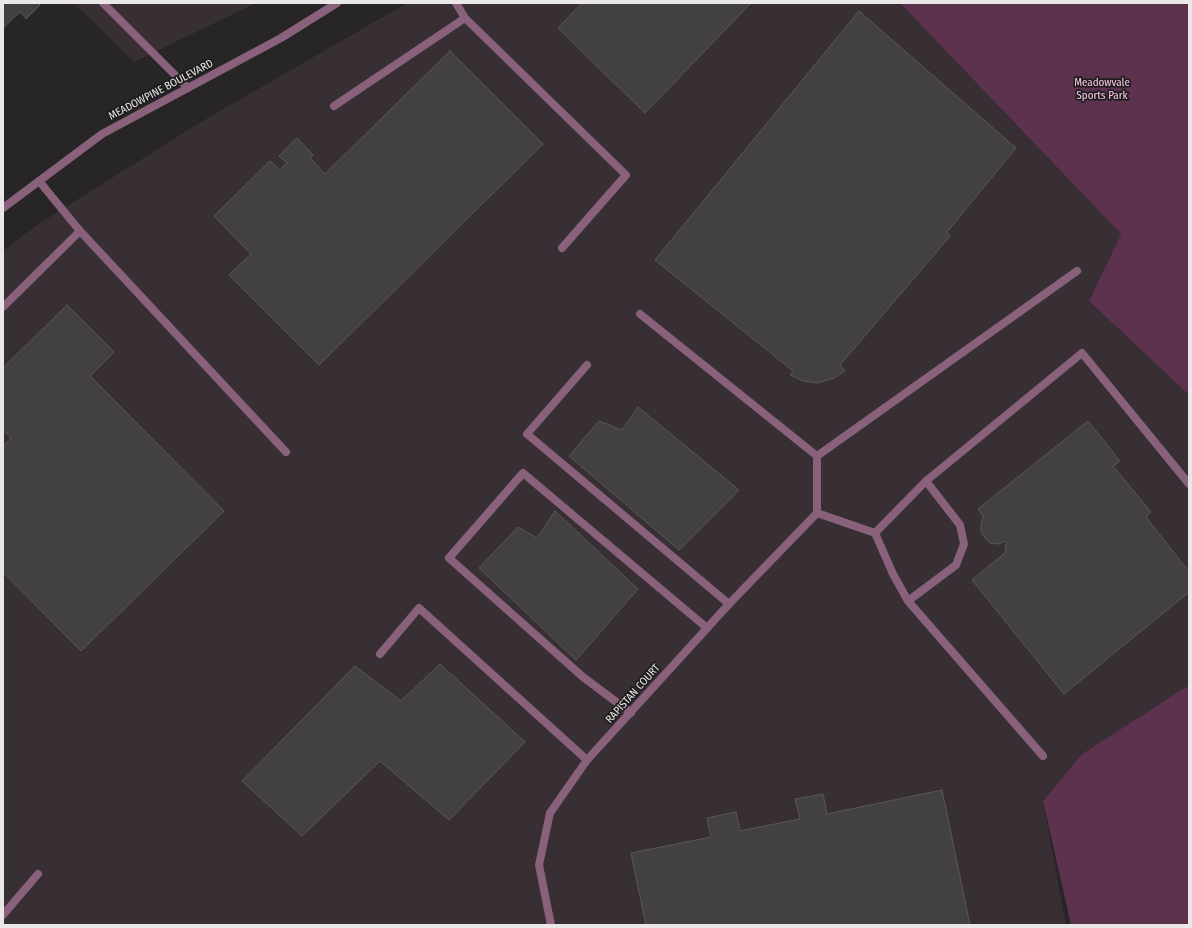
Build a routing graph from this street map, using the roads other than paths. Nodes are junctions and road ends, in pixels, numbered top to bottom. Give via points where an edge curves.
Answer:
1 (103, 3) edge
2 (337, 3) edge
3 (456, 3) edge
4 (465, 18) junction
5 (188, 88) junction
6 (334, 106) dead end
7 (39, 181) junction
8 (3, 208) edge
9 (80, 231) junction
10 (562, 248) dead end
11 (1077, 270) dead end
12 (3, 307) edge
13 (640, 314) dead end
14 (587, 365) dead end
15 (286, 452) dead end
16 (818, 456) junction
17 (926, 481) junction
18 (1189, 484) edge
19 (818, 513) junction
20 (875, 533) junction
21 (908, 601) junction
22 (729, 604) junction
23 (707, 628) junction
24 (380, 654) dead end
25 (631, 713) junction
26 (1043, 756) dead end
27 (587, 760) junction
28 (38, 874) dead end
29 (3, 915) edge
30 (551, 925) edge

1 - 5 street
2 - 5 street, MEADOWPINE BOULEVARD via 282,38
3 - 4 street
4 - 6 street
4 - 10 street via 626,175
5 - 7 street, MEADOWPINE BOULEVARD via 102,134
7 - 8 street, MEADOWPINE BOULEVARD
7 - 9 street
9 - 12 street
9 - 15 street
11 - 16 street
13 - 16 street
14 - 22 street via 527,434
16 - 19 street
17 - 18 street via 1082,353
17 - 20 street
17 - 21 street via 960,526 964,544 956,565
19 - 20 street
19 - 22 street, RAPISTAN COURT
20 - 21 street
21 - 26 street
22 - 23 street, RAPISTAN COURT
23 - 25 street, RAPISTAN COURT
23 - 25 street via 523,473 449,558 583,677
24 - 27 street via 419,608
25 - 27 street, RAPISTAN COURT
27 - 30 street, RAPISTAN COURT via 550,813 539,865
28 - 29 street

